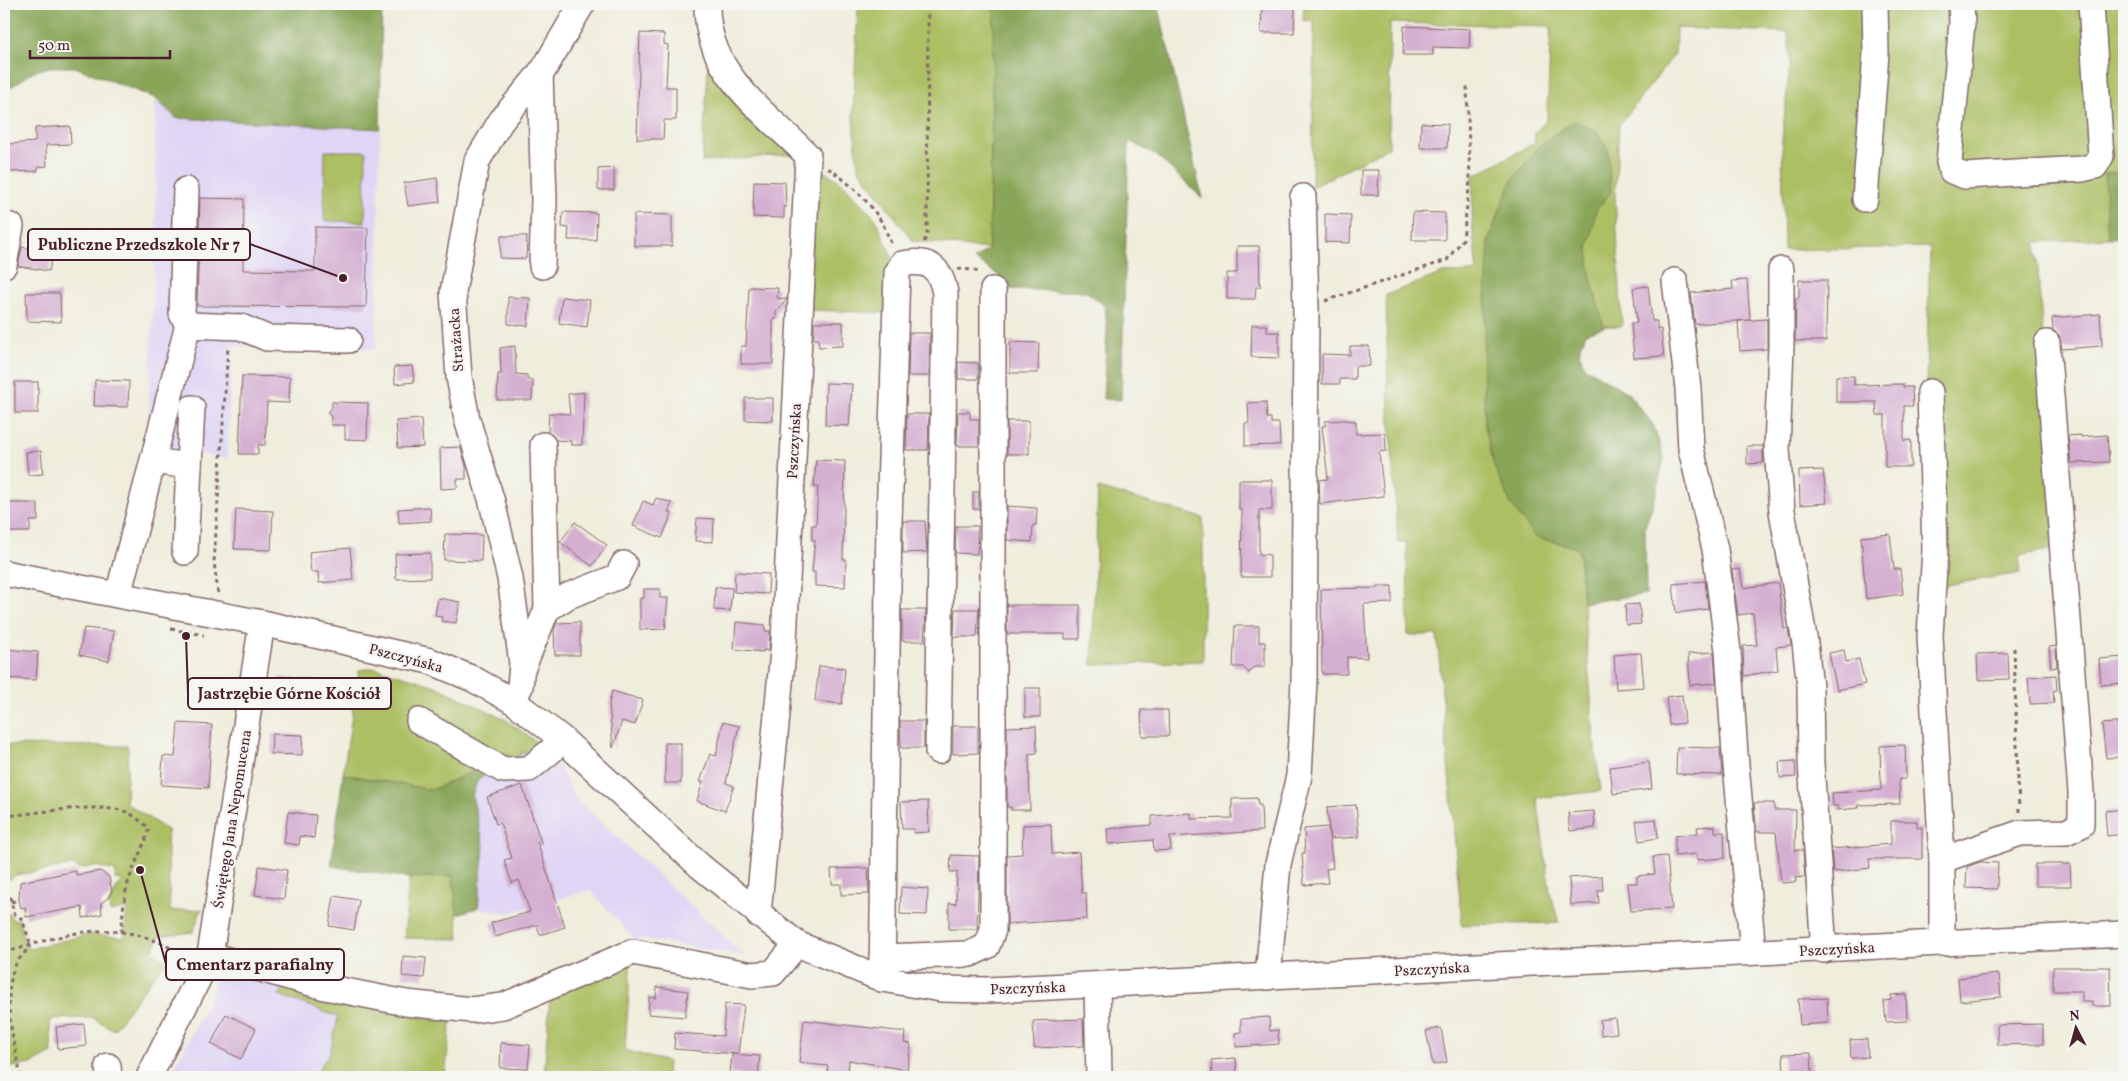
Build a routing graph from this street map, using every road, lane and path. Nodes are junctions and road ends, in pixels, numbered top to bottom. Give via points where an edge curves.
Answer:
1 (582, 4) edge
2 (707, 4) edge
3 (928, 4) edge
4 (1875, 4) edge
5 (1961, 4) edge
6 (2091, 4) edge
7 (540, 74) junction
8 (1468, 85) dead end
9 (808, 156) junction
10 (186, 190) dead end
11 (1303, 197) dead end
12 (1865, 198) dead end
13 (11, 226) dead end
14 (4, 265) edge
15 (919, 265) junction
16 (542, 266) dead end
17 (1780, 270) dead end
18 (1675, 281) dead end
19 (993, 290) joint
20 (1306, 308) junction
21 (188, 325) junction
22 (348, 340) dead end
23 (2047, 342) dead end
24 (228, 344) dead end
25 (1930, 392) dead end
26 (192, 408) dead end
27 (543, 445) dead end
28 (153, 461) junction
29 (189, 466) junction
30 (185, 552) dead end
31 (624, 564) dead end
32 (4, 573) edge
33 (118, 595) junction
34 (220, 600) dead end
35 (547, 609) junction
36 (262, 623) junction
37 (2014, 648) dead end
38 (518, 686) junction
39 (419, 721) dead end
40 (561, 738) junction
41 (938, 751) dead end
42 (4, 816) edge
43 (2020, 833) junction
44 (1942, 860) junction
45 (4, 892) edge
46 (19, 900) dead end
47 (11, 902) junction
48 (758, 914) junction
49 (121, 933) junction
50 (2124, 934) edge
51 (1942, 943) junction
52 (797, 944) junction
53 (31, 945) junction
54 (1824, 950) junction
55 (1753, 952) junction
56 (4, 953) edge
57 (200, 961) junction
58 (882, 968) junction
59 (1268, 977) junction
60 (1097, 985) junction
61 (21, 1077) edge
62 (149, 1077) edge
63 (1099, 1077) edge

1 - 7 street, Strażacka
2 - 9 street via 707,25 719,60 732,81
3 - 15 path via 927,235
4 - 12 street via 1876,53
5 - 6 street via 1949,162 1952,172 1965,176 2095,166 2101,156
7 - 16 street via 544,200
7 - 38 street, Strażacka via 501,121 477,161 452,292 458,376 510,578 522,663
8 - 20 path via 1470,180 1462,239 1447,260
9 - 15 path via 840,176 862,197
9 - 48 street, Pszczyńska via 784,641
10 - 21 street via 182,314
11 - 20 street
13 - 14 street
15 - 19 path via 974,270 985,276
15 - 41 street via 945,293
15 - 58 street via 897,273 889,521
17 - 54 street via 1777,449 1782,511 1806,643
18 - 55 street via 1692,449 1715,549 1728,651
19 - 58 street via 993,930 987,946 970,954
20 - 59 street via 1304,681 1299,776 1278,864
21 - 22 street via 241,327 267,338
21 - 28 street
23 - 43 street via 2081,824 2066,832
24 - 34 path via 214,562
25 - 44 street via 1935,549 1930,636
26 - 29 street
27 - 35 street
28 - 29 street
28 - 33 street
29 - 30 street
31 - 35 street via 617,577 568,596
32 - 33 street, Pszczyńska
33 - 36 street, Pszczyńska
35 - 38 street
36 - 38 street, Pszczyńska via 430,661 473,679
36 - 57 street, Świętego Jana Nepomucena
37 - 43 path
38 - 40 street, Pszczyńska
39 - 40 street via 503,770 528,769 552,750
40 - 48 street, Pszczyńska via 700,866
42 - 49 path via 89,809 120,810 149,828 129,881
43 - 44 street
44 - 51 street
45 - 47 path via 10,896
46 - 47 path
47 - 53 path via 14,914 22,919
48 - 52 street, Pszczyńska
49 - 53 path via 95,930 66,934
49 - 57 path via 157,941
50 - 51 street, Pszczyńska
51 - 54 street, Pszczyńska
52 - 57 street via 773,973 752,975 633,952 503,1006 472,1010 406,1003
52 - 58 street, Pszczyńska
53 - 56 path
53 - 61 path via 15,967 9,996
54 - 55 street, Pszczyńska
55 - 59 street, Pszczyńska
57 - 62 street, Świętego Jana Nepomucena
58 - 60 street, Pszczyńska via 941,989
59 - 60 street, Pszczyńska
60 - 63 street

